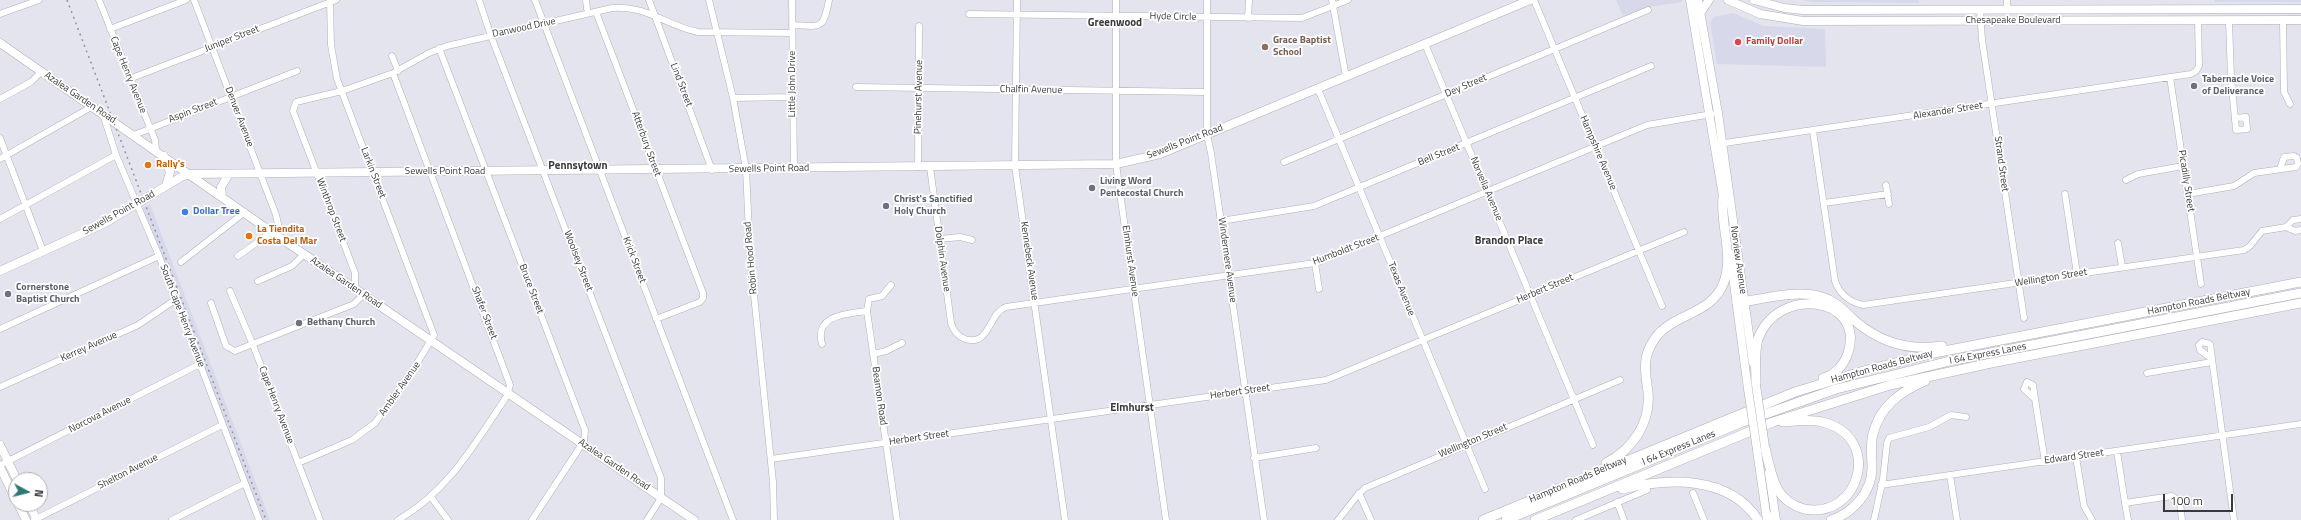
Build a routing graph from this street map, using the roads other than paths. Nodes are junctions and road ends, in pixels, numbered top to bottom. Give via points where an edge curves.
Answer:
1 (39, 0) edge
2 (99, 0) edge
3 (186, 0) edge
4 (194, 0) edge
5 (479, 0) edge
6 (535, 0) edge
7 (586, 0) edge
8 (649, 0) edge
9 (709, 0) edge
10 (792, 0) edge
11 (829, 0) edge
12 (1017, 0) edge
13 (1116, 0) edge
14 (1207, 0) edge
15 (1249, 0) edge
16 (1348, 0) edge
17 (1530, 0) edge
18 (1534, 0) edge
19 (1690, 0) edge
20 (1698, 0) edge
21 (1709, 0) edge
22 (1728, 0) edge
23 (1757, 0) edge
24 (2006, 0) edge
25 (332, 1) edge
26 (1332, 3) edge
27 (587, 8) dead end
28 (2301, 9) edge
29 (1648, 10) dead end
30 (1803, 10) junction
31 (1980, 10) junction
32 (2007, 10) junction
33 (596, 12) junction
34 (1700, 13) junction
35 (0, 14) edge
36 (969, 14) dead end
37 (655, 15) junction
38 (1016, 16) junction
39 (1116, 16) junction
40 (1207, 18) junction
41 (1248, 18) junction
42 (2284, 20) junction
43 (2301, 20) edge
44 (1803, 21) junction
45 (1981, 21) junction
46 (2198, 21) junction
47 (2229, 21) junction
48 (544, 24) junction
49 (792, 25) junction
50 (919, 26) dead end
51 (110, 29) junction
52 (717, 33) junction
53 (792, 33) junction
54 (491, 36) junction
55 (0, 43) edge
56 (1425, 44) junction
57 (212, 47) junction
58 (439, 48) junction
59 (1555, 49) junction
60 (392, 56) dead end
61 (1651, 66) dead end
62 (297, 71) dead end
63 (42, 72) junction
64 (396, 72) junction
65 (1346, 77) junction
66 (2170, 77) junction
67 (129, 79) junction
68 (856, 87) dead end
69 (919, 89) junction
70 (1318, 89) junction
71 (1015, 90) junction
72 (342, 91) junction
73 (1115, 91) junction
74 (1206, 92) junction
75 (1447, 94) junction
76 (230, 97) junction
77 (793, 97) junction
78 (733, 98) junction
79 (1575, 98) junction
80 (0, 99) edge
81 (1992, 104) junction
82 (2290, 104) dead end
83 (93, 106) junction
84 (102, 112) junction
85 (1714, 113) junction
86 (2235, 118) dead end
87 (149, 128) junction
88 (1813, 131) junction
89 (301, 132) joint
90 (134, 135) junction
91 (1207, 135) junction
92 (0, 138) edge
93 (1339, 138) junction
94 (1467, 144) junction
95 (1719, 144) junction
96 (1596, 147) junction
97 (156, 150) junction
98 (116, 155) junction
99 (7, 156) junction
100 (164, 156) junction
101 (0, 159) edge
102 (1284, 162) dead end
103 (1116, 164) junction
104 (1015, 166) junction
105 (2183, 166) junction
106 (918, 167) junction
107 (930, 167) junction
108 (794, 168) junction
109 (746, 169) junction
110 (2280, 169) dead end
111 (655, 170) junction
112 (712, 170) junction
113 (542, 171) junction
114 (600, 171) junction
115 (430, 172) junction
116 (486, 172) junction
117 (317, 173) junction
118 (373, 173) junction
119 (190, 174) junction
120 (229, 174) junction
121 (260, 174) junction
122 (2126, 180) dead end
123 (1886, 185) dead end
124 (166, 186) junction
125 (1360, 188) junction
126 (1487, 192) junction
127 (1888, 194) junction
128 (2065, 194) dead end
129 (2188, 194) junction
130 (222, 196) junction
131 (1723, 197) junction
132 (1824, 203) junction
133 (25, 204) junction
134 (137, 204) junction
135 (1889, 204) dead end
136 (245, 212) junction
137 (0, 219) edge
138 (2301, 219) edge
139 (1221, 221) junction
140 (2286, 227) junction
141 (2301, 230) edge
142 (1684, 232) dead end
143 (274, 234) junction
144 (1380, 237) junction
145 (940, 239) junction
146 (972, 240) dead end
147 (2118, 243) dead end
148 (43, 251) junction
149 (1639, 251) junction
150 (304, 254) junction
151 (159, 256) junction
152 (238, 256) dead end
153 (2197, 256) junction
154 (181, 262) dead end
155 (1315, 263) junction
156 (2122, 267) junction
157 (0, 271) edge
158 (2077, 274) junction
159 (1229, 276) junction
160 (258, 281) dead end
161 (2301, 282) edge
162 (2018, 283) junction
163 (2201, 284) dead end
164 (891, 285) dead end
165 (355, 289) junction
166 (1319, 289) dead end
167 (1134, 290) junction
168 (230, 292) dead end
169 (2301, 293) edge
170 (363, 294) junction
171 (1530, 295) junction
172 (175, 300) junction
173 (211, 303) dead end
174 (1035, 303) junction
175 (1741, 303) junction
176 (2301, 303) edge
177 (1662, 306) dead end
178 (867, 311) junction
179 (2024, 318) dead end
180 (656, 319) junction
181 (0, 329) edge
182 (2025, 336) junction
183 (971, 340) joint
184 (1423, 340) junction
185 (432, 341) junction
186 (902, 343) dead end
187 (822, 344) dead end
188 (253, 345) junction
189 (873, 354) junction
190 (200, 364) junction
191 (1946, 372) junction
192 (2147, 373) dead end
193 (1620, 380) dead end
194 (0, 387) edge
195 (1752, 387) junction
196 (1245, 391) junction
197 (1797, 391) junction
198 (508, 394) junction
199 (1574, 399) junction
200 (2034, 399) dead end
201 (1150, 405) junction
202 (1966, 417) dead end
203 (1051, 419) junction
204 (1773, 422) junction
205 (2301, 424) edge
206 (222, 425) junction
207 (2223, 435) junction
208 (886, 442) junction
209 (582, 444) junction
210 (1466, 444) junction
211 (0, 445) edge
212 (1593, 445) dead end
213 (1316, 448) dead end
214 (1761, 448) junction
215 (2118, 451) junction
216 (2076, 457) junction
217 (1254, 458) junction
218 (771, 459) junction
219 (2045, 462) junction
220 (298, 463) junction
221 (3, 465) edge
222 (1591, 474) junction
223 (1950, 475) junction
224 (8, 478) edge
225 (245, 483) junction
226 (1881, 485) junction
227 (1484, 489) dead end
228 (1647, 490) dead end
229 (1359, 493) junction
230 (1693, 493) dead end
231 (1597, 494) junction
232 (431, 497) junction
233 (661, 498) junction
234 (1617, 502) junction
235 (2125, 503) junction
236 (1768, 518) edge
237 (36, 520) edge
238 (172, 520) edge
239 (259, 520) edge
240 (320, 520) edge
241 (398, 520) edge
242 (448, 520) edge
243 (532, 520) edge
244 (647, 520) edge
245 (694, 520) edge
246 (733, 520) edge
247 (774, 520) edge
248 (897, 520) edge
249 (1066, 520) edge
250 (1166, 520) edge
251 (1264, 520) edge
252 (1338, 520) edge
253 (1371, 520) edge
254 (1483, 520) edge
255 (1506, 520) edge
256 (1535, 520) edge
257 (1576, 520) edge
258 (1624, 520) edge
259 (1704, 520) edge
260 (1758, 520) edge
261 (1776, 520) edge
262 (1831, 520) edge
263 (1874, 520) edge
264 (1957, 520) edge
265 (2092, 520) edge
266 (2128, 520) edge
267 (2182, 520) edge
268 (2234, 520) edge

1 - 35 street
2 - 51 street, Cape Henry Avenue
3 - 51 street
4 - 57 street, Denver Avenue
5 - 54 street, Woolsey Street
6 - 48 street, Krick Street
7 - 27 street
8 - 37 street, Lind Street
9 - 52 street, Robin Hood Road
10 - 49 street, Little John Drive
11 - 49 street via 822,24
12 - 38 street, Kennebeck Avenue
13 - 39 street, Elmhurst Avenue
14 - 40 street, Windermere Avenue
15 - 41 street
16 - 26 street, Hyde Circle
17 - 56 main road, Sewells Point Road
18 - 59 street, Hampshire Avenue
19 - 85 main road, Norview Avenue
20 - 34 main road, Norview Avenue
21 - 34 main road
22 - 44 main road, Chesapeake Boulevard via 1760,14
23 - 30 main road, Chesapeake Boulevard via 1784,8
24 - 32 street
25 - 57 street, Juniper Street
25 - 72 street, Larkin Street via 332,58
26 - 41 street, Hyde Circle via 1302,18
26 - 65 street
28 - 32 main road, Chesapeake Boulevard
29 - 59 street, Dey Street
30 - 31 main road, Chesapeake Boulevard
30 - 44 main road
31 - 32 main road, Chesapeake Boulevard
31 - 45 street, Strand Street
33 - 37 street, Danwood Drive via 622,7 637,8
33 - 48 street, Danwood Drive
33 - 111 street, Atterbury Street
34 - 85 main road, Norview Avenue
36 - 38 street, Hyde Circle
37 - 52 street, Danwood Drive via 691,31
37 - 112 street, Lind Street
38 - 39 street, Hyde Circle
38 - 71 street, Kennebeck Avenue
39 - 40 street, Hyde Circle
39 - 73 street, Elmhurst Avenue
40 - 41 street, Hyde Circle
40 - 74 street, Windermere Avenue
42 - 43 main road, Chesapeake Boulevard
42 - 47 main road, Chesapeake Boulevard
42 - 82 street via 2284,92
44 - 45 main road, Chesapeake Boulevard
45 - 46 main road, Chesapeake Boulevard
45 - 81 street, Strand Street
46 - 47 main road, Chesapeake Boulevard
46 - 66 street, Alexander Street via 2199,66 2193,74
47 - 86 street
48 - 54 street, Danwood Drive
48 - 114 street, Krick Street
49 - 53 street, Little John Drive
50 - 69 street, Pinehurst Avenue
51 - 67 street, Cape Henry Avenue
52 - 53 street, Danwood Drive
52 - 78 street, Robin Hood Road
53 - 77 street, Little John Drive
54 - 58 street, Danwood Drive
54 - 113 street, Woolsey Street
55 - 63 main road, Azalea Garden Road
56 - 65 main road, Sewells Point Road
56 - 75 street, Norvella Avenue
57 - 67 street, Juniper Street
57 - 76 street, Denver Avenue
58 - 64 street, Danwood Drive
58 - 116 street, Bruce Street
59 - 75 street, Dey Street
59 - 79 street, Hampshire Avenue
60 - 64 street, Shafer Street
61 - 79 street, Bell Street
62 - 76 street, Aspin Street
63 - 80 street via 32,82
63 - 83 main road, Azalea Garden Road
64 - 72 street, Danwood Drive
64 - 115 street, Shafer Street
65 - 70 main road, Sewells Point Road
66 - 81 street, Alexander Street
66 - 105 street, Picadilly Street
67 - 87 street, Cape Henry Avenue
68 - 69 street, Chalfin Avenue
69 - 71 street, Chalfin Avenue
69 - 106 street, Pinehurst Avenue
70 - 91 main road, Sewells Point Road
70 - 93 street, Texas Avenue
71 - 73 street, Chalfin Avenue
71 - 104 street, Kennebeck Avenue
72 - 89 street, Danwood Drive via 296,102 292,109
72 - 118 street, Larkin Street
73 - 74 street, Chalfin Avenue
73 - 103 street, Elmhurst Avenue
74 - 91 street, Windermere Avenue
75 - 93 street, Dey Street
75 - 94 street, Norvella Avenue
76 - 87 street, Aspin Street
76 - 121 street, Denver Avenue
77 - 78 street
77 - 108 street, Little John Drive
78 - 109 street, Robin Hood Road
79 - 94 street, Bell Street
79 - 96 street, Hampshire Avenue
81 - 88 street, Alexander Street
81 - 162 street, Strand Street
83 - 84 main road, Azalea Garden Road
83 - 99 street
84 - 90 main road, Azalea Garden Road
84 - 98 street, South Cape Henry Avenue
85 - 95 main road, Norview Avenue
85 - 96 street, Humboldt Street via 1656,122
87 - 90 street, Aspin Street
87 - 97 street, Cape Henry Avenue via 155,140
88 - 95 street, Alexander Street
88 - 132 street, Wellington Street
89 - 117 street, Winthrop Street
90 - 97 main road, Azalea Garden Road
91 - 103 main road, Sewells Point Road via 1160,154
91 - 139 street, Windermere Avenue
92 - 99 street
93 - 102 street, Dey Street
93 - 125 street, Texas Avenue
94 - 125 street, Bell Street
94 - 126 street, Norvella Avenue
95 - 131 main road, Norview Avenue
95 - 175 main road, Norview Avenue
96 - 126 street, Humboldt Street
96 - 149 street, Hampshire Avenue
97 - 100 main road, Azalea Garden Road
98 - 133 street
98 - 134 street, South Cape Henry Avenue
99 - 101 street
99 - 133 street
100 - 119 main road, Azalea Garden Road
100 - 124 main road via 170,172
103 - 104 main road, Sewells Point Road
103 - 167 street, Elmhurst Avenue
104 - 107 main road, Sewells Point Road
104 - 174 street, Kennebeck Avenue
105 - 122 street via 2138,174
105 - 129 street, Picadilly Street
106 - 107 main road, Sewells Point Road
106 - 108 main road, Sewells Point Road
107 - 145 street, Dolphin Avenue
108 - 109 main road, Sewells Point Road
109 - 112 main road, Sewells Point Road
109 - 218 street, Robin Hood Road via 750,255
110 - 129 street via 2254,173 2234,186
111 - 112 main road, Sewells Point Road
111 - 114 main road, Sewells Point Road
111 - 180 street, Atterbury Street via 703,292 702,301
113 - 114 main road, Sewells Point Road
113 - 116 main road, Sewells Point Road
113 - 233 street, Woolsey Street via 661,478
114 - 180 street, Krick Street
115 - 116 main road, Sewells Point Road
115 - 118 main road, Sewells Point Road
115 - 198 street, Shafer Street via 510,381
116 - 209 street, Bruce Street via 585,430
117 - 118 main road, Sewells Point Road
117 - 121 main road, Sewells Point Road
117 - 165 street, Winthrop Street via 355,273
118 - 185 street, Larkin Street via 434,330
119 - 120 main road, Sewells Point Road
119 - 124 main road, Sewells Point Road
119 - 130 main road, Azalea Garden Road
120 - 121 main road, Sewells Point Road
120 - 130 main road via 222,183
121 - 143 street, Denver Avenue via 277,219
123 - 127 street
124 - 134 main road, Sewells Point Road
125 - 139 street, Bell Street via 1302,210
125 - 144 street, Texas Avenue
126 - 144 street, Humboldt Street
126 - 171 street, Norvella Avenue
127 - 132 street
127 - 135 street
128 - 158 street
129 - 153 street, Picadilly Street
130 - 136 main road, Azalea Garden Road
131 - 175 main road, Norview Avenue
131 - 222 highway via 1721,212 1728,258 1724,284 1704,308 1667,325 1654,338 1646,359 1648,399 1646,416 1639,434 1621,454
132 - 162 street, Wellington Street via 1835,281 1843,295 1852,302 1863,305
133 - 137 street
133 - 148 street
134 - 148 main road, Sewells Point Road via 104,223
134 - 151 street, South Cape Henry Avenue
136 - 143 main road, Azalea Garden Road
136 - 154 street
138 - 140 street, Wellington Street via 2292,220
139 - 159 street, Windermere Avenue
140 - 141 street, Wellington Street via 2295,231
140 - 153 street, Wellington Street via 2262,231 2244,250
142 - 149 street, Herbert Street
143 - 150 main road, Azalea Garden Road
143 - 152 street
144 - 155 street, Humboldt Street
144 - 184 street, Texas Avenue
145 - 146 street via 960,237
145 - 183 street, Dolphin Avenue via 952,327 958,335
147 - 156 street
148 - 157 main road, Sewells Point Road
149 - 171 street, Herbert Street
149 - 177 street, Hampshire Avenue
150 - 160 street via 292,266
150 - 165 main road, Azalea Garden Road
151 - 172 street, South Cape Henry Avenue
151 - 181 street
153 - 156 street, Wellington Street
153 - 163 street, Picadilly Street
155 - 159 street, Humboldt Street
155 - 166 street
156 - 158 street, Wellington Street
158 - 162 street, Wellington Street
159 - 167 street, Humboldt Street
159 - 196 street, Windermere Avenue
161 - 182 highway, Hampton Roads Beltway
162 - 179 street, Strand Street
164 - 178 street via 882,296 869,299
165 - 170 main road, Azalea Garden Road
167 - 174 street, Humboldt Street
167 - 201 street, Elmhurst Avenue
168 - 188 street, Cape Henry Avenue
169 - 255 highway, I 64 Express Lanes via 1954,360 1857,383 1747,420
170 - 185 main road, Azalea Garden Road
170 - 188 street via 354,304
171 - 184 street, Herbert Street
171 - 199 street, Norvella Avenue
172 - 190 street, South Cape Henry Avenue
172 - 194 street, Kerrey Avenue via 138,325
173 - 188 street via 229,349 235,351
174 - 183 street, Humboldt Street via 1001,309 994,315 984,336
174 - 203 street, Kennebeck Avenue
175 - 182 highway via 1797,294 1823,297 1838,305 1871,333 1912,347 1931,348 1975,340
175 - 195 main road, Norview Avenue
176 - 191 highway, Hampton Roads Beltway
178 - 187 street via 843,314 826,321 821,328
178 - 189 street, Beamon Road
180 - 246 street, Krick Street
182 - 197 highway, Hampton Roads Beltway via 1903,360
184 - 196 street, Herbert Street via 1330,379
184 - 210 street, Texas Avenue
185 - 198 main road, Azalea Garden Road
185 - 220 street, Ambler Avenue via 382,416 372,426 352,440
186 - 189 street
188 - 220 street, Cape Henry Avenue
189 - 208 street, Beamon Road
190 - 206 street, South Cape Henry Avenue
190 - 221 street, Norcova Avenue
191 - 204 highway, Hampton Roads Beltway via 1845,398
191 - 262 highway via 1900,394 1884,409 1872,435 1871,476 1866,490 1850,510
192 - 207 street via 2212,360
193 - 199 street, Wellington Street
195 - 197 highway via 1759,337 1768,322 1791,306 1821,304 1834,310 1845,322 1850,337 1849,352 1842,366 1832,374
195 - 214 main road, Norview Avenue, bridge
196 - 201 street, Herbert Street
196 - 217 street, Windermere Avenue
197 - 222 highway, Hampton Roads Beltway
198 - 209 main road, Azalea Garden Road
198 - 232 street via 454,473
199 - 210 street, Wellington Street
199 - 212 street, Norvella Avenue
200 - 219 street
201 - 203 street, Herbert Street
201 - 250 street, Elmhurst Avenue
202 - 226 street via 1951,415 1929,427 1889,438
203 - 208 street, Herbert Street
203 - 249 street, Kennebeck Avenue
204 - 214 highway via 1814,421 1840,430 1851,439 1858,452 1860,466 1857,480 1847,497 1834,506 1821,510 1800,508 1786,500 1778,491
204 - 231 highway, Hampton Roads Beltway
205 - 207 street, Edward Street
206 - 225 street, South Cape Henry Avenue
206 - 237 street, Shelton Avenue
207 - 215 street, Edward Street
207 - 268 street
208 - 218 street, Herbert Street
208 - 248 street, Beamon Road
209 - 233 main road, Azalea Garden Road
209 - 243 street
210 - 227 street, Texas Avenue
210 - 229 street, Wellington Street via 1389,477
211 - 221 main road
213 - 217 street
214 - 236 main road, Norview Avenue
214 - 261 main road, Norview Avenue
215 - 216 street, Edward Street
215 - 235 street
216 - 219 street, Edward Street
216 - 265 street via 2084,506
217 - 251 street, Windermere Avenue
218 - 247 street, Robin Hood Road
219 - 223 street, Edward Street
220 - 240 street, Cape Henry Avenue
221 - 224 main road
222 - 254 highway, Hampton Roads Beltway
223 - 226 street, Edward Street
223 - 264 street
225 - 238 street
225 - 239 street, South Cape Henry Avenue
226 - 263 street
228 - 234 street
229 - 252 street, Wellington Street
229 - 253 street
230 - 259 street
231 - 256 highway, Hampton Roads Beltway
231 - 260 highway via 1652,482 1692,483 1718,488 1736,497
232 - 241 street
232 - 242 street
233 - 244 street
233 - 245 main road, Azalea Garden Road
234 - 257 street
234 - 258 street
235 - 266 street
235 - 267 street via 2176,497 2180,502

